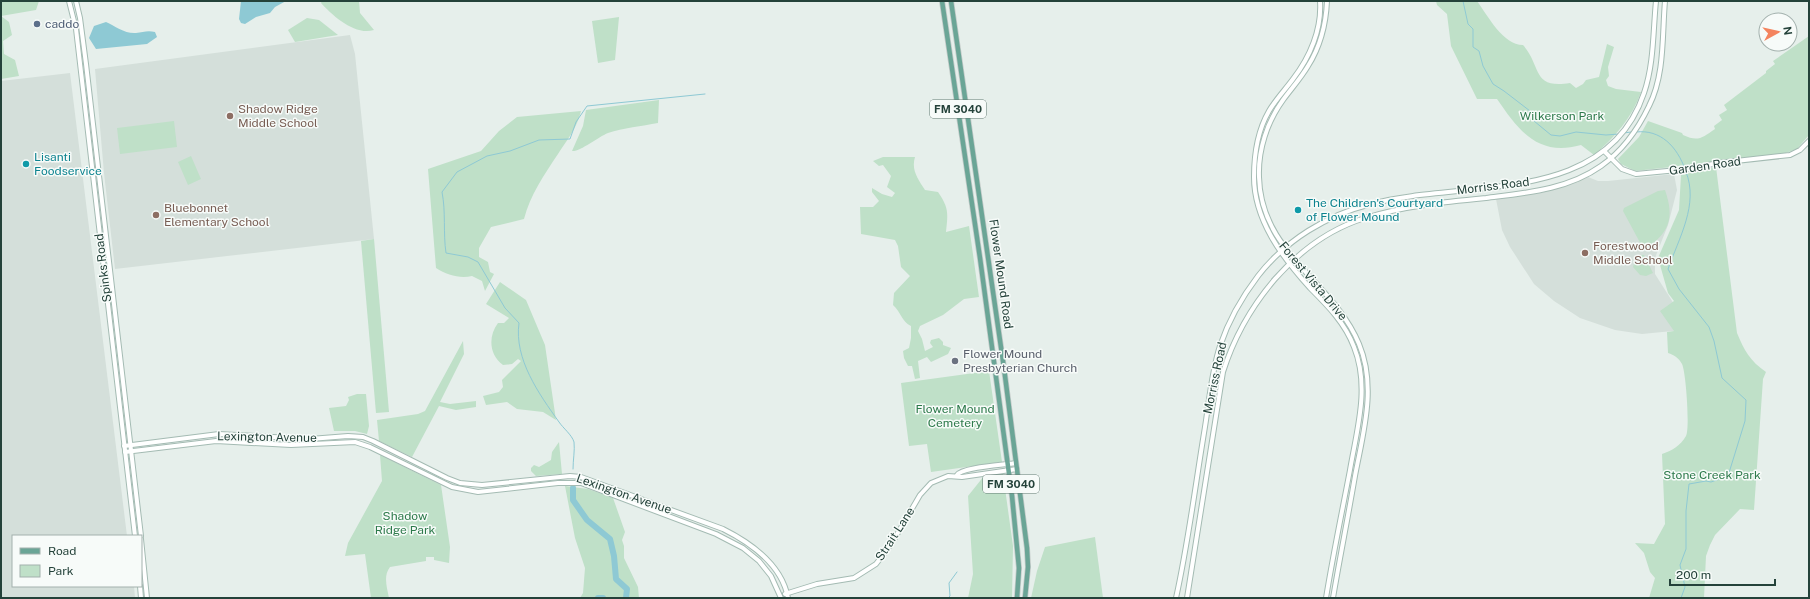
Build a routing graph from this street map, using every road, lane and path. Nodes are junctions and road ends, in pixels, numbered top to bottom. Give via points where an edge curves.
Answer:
1 (69, 1) edge
2 (76, 1) edge
3 (942, 1) edge
4 (951, 1) edge
5 (1320, 1) edge
6 (1327, 1) edge
7 (1656, 1) edge
8 (1665, 1) edge
9 (1809, 141) edge
10 (1604, 151) junction
11 (1611, 158) junction
12 (92, 173) junction
13 (99, 173) junction
14 (106, 232) junction
15 (99, 233) junction
16 (1283, 250) junction
17 (1294, 260) junction
18 (1289, 264) junction
19 (1004, 368) junction
20 (995, 370) junction
21 (131, 445) junction
22 (124, 446) junction
23 (131, 451) junction
24 (125, 452) junction
25 (1016, 463) junction
26 (1008, 464) junction
27 (1017, 469) junction
28 (1009, 470) junction
29 (956, 475) junction
30 (135, 535) edge
31 (141, 535) edge
32 (142, 547) edge
33 (140, 587) edge
34 (787, 596) edge
35 (781, 597) edge
36 (141, 598) edge
37 (148, 598) edge
38 (1017, 598) edge
39 (1025, 598) edge
40 (1176, 598) edge
41 (1187, 598) edge
42 (1326, 598) edge
43 (1333, 598) edge

1 - 12 main road, Spinks Road via 76,29
2 - 13 main road, Spinks Road
3 - 20 main road, Flower Mound Road / FM 3040
4 - 19 main road, Flower Mound Road / FM 3040
5 - 16 main road, Forest Vista Drive via 1320,20 1315,39 1304,63 1269,111 1257,144 1254,176 1256,200 1266,227
6 - 16 main road, Forest Vista Drive via 1324,28 1318,45 1309,65 1274,116 1265,136 1261,154 1259,177 1265,209
7 - 10 main road, Morriss Road via 1650,67 1638,109 1627,126
8 - 11 main road, Morriss Road via 1659,74 1651,102 1638,127
9 - 11 main road, Garden Road via 1790,155 1718,163 1676,171 1636,174 1622,169
10 - 11 main road, Garden Road
10 - 16 main road, Morriss Road via 1581,167 1537,181 1422,195 1355,208 1310,229
11 - 17 main road, Morriss Road via 1587,174 1558,186 1401,209 1365,218 1332,231
12 - 13 main road
12 - 15 main road, Spinks Road
13 - 14 main road, Spinks Road
14 - 15 main road
14 - 21 main road, Spinks Road
15 - 22 main road, Spinks Road
16 - 17 main road, Forest Vista Drive
16 - 18 main road, Forest Vista Drive
16 - 40 main road, Morriss Road via 1258,276 1243,298 1220,346
17 - 18 main road, Morriss Road
17 - 43 main road, Forest Vista Drive via 1344,316 1360,344 1367,374 1367,410
18 - 41 main road, Morriss Road via 1252,308 1234,340 1225,364
18 - 42 main road, Forest Vista Drive via 1340,320 1355,348 1361,374 1361,408
19 - 20 main road
19 - 25 main road, Flower Mound Road / FM 3040
20 - 26 main road, Flower Mound Road / FM 3040
21 - 22 main road, Lexington Avenue
21 - 23 main road, Spinks Road
21 - 34 main road, Lexington Avenue via 219,434 310,439 363,437 460,483 482,485 581,477 724,529 744,540 769,562 780,577
22 - 24 main road, Spinks Road
23 - 24 main road, Lexington Avenue
23 - 31 main road, Spinks Road
23 - 35 main road, Lexington Avenue via 216,441 291,445 355,442 452,487 478,492 558,483 581,483 716,534 738,546 759,561 771,576
24 - 30 main road, Spinks Road
25 - 26 main road, Strait Lane
25 - 27 main road, Flower Mound Road / FM 3040
26 - 28 main road, Flower Mound Road / FM 3040
26 - 29 main road, Strait Lane via 958,472
27 - 28 main road, Strait Lane
27 - 39 main road, Flower Mound Road / FM 3040 via 1027,553
28 - 29 main road, Strait Lane
28 - 38 main road, Flower Mound Road / FM 3040 via 1019,568
29 - 34 main road, Strait Lane via 929,485 920,495 880,561 866,572 846,580 817,584
32 - 37 main road
33 - 36 main road
34 - 35 main road, Strait Lane

